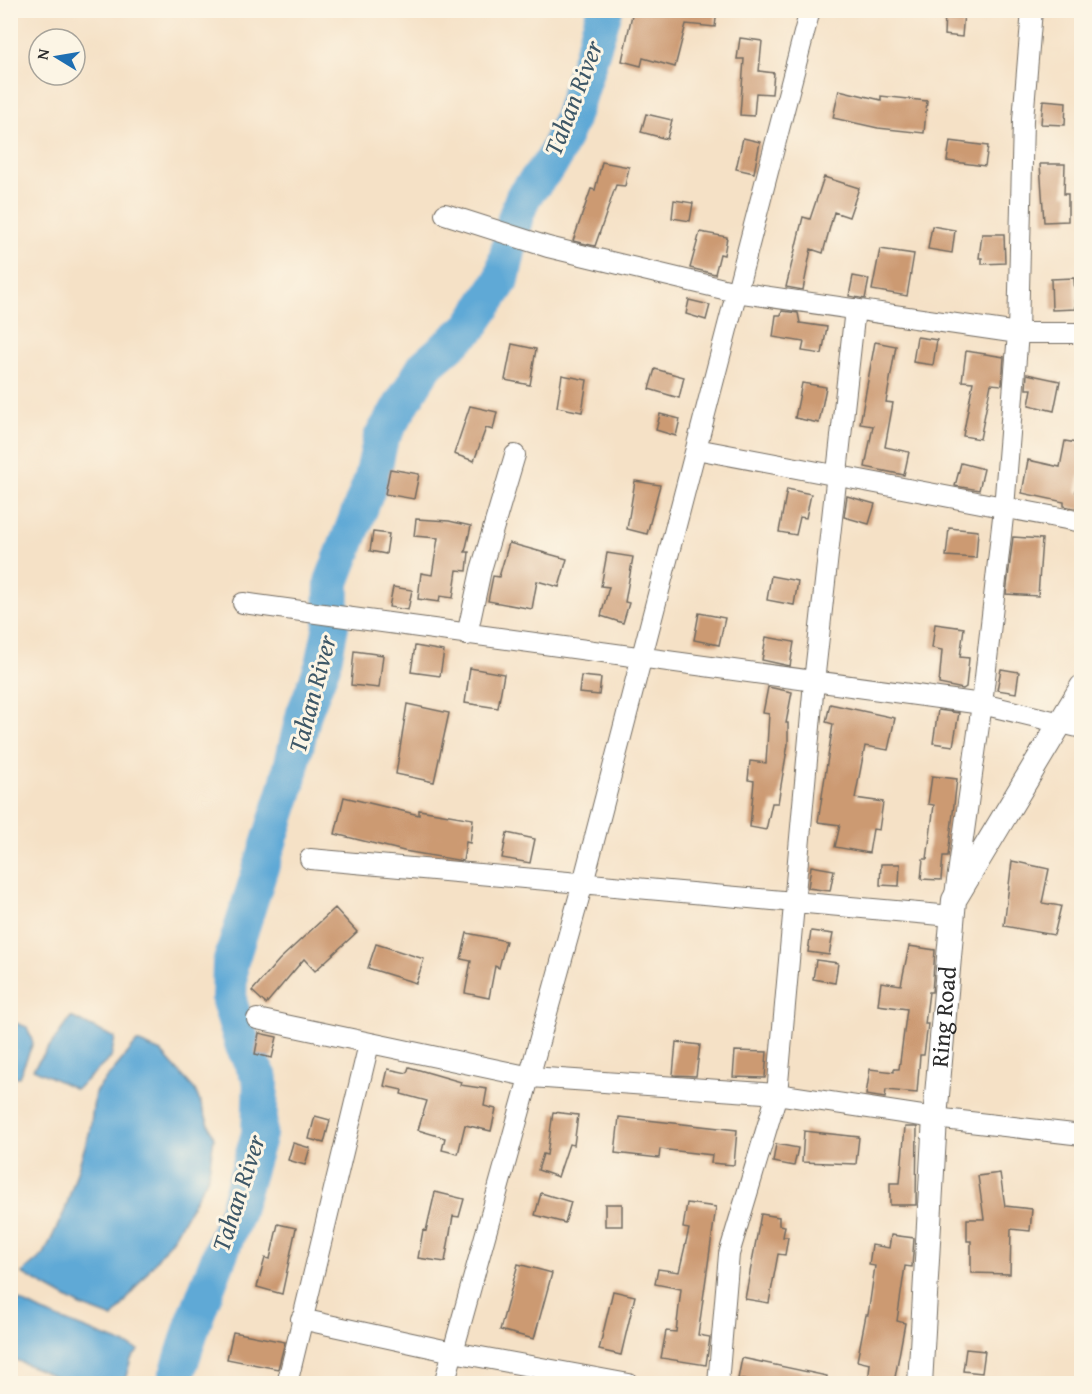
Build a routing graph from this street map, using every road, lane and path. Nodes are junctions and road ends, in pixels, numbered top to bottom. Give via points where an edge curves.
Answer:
1 (810, 10) edge
2 (1032, 10) edge
3 (445, 214) dead end
4 (736, 292) junction
5 (855, 309) junction
6 (1018, 333) junction
7 (1082, 333) edge
8 (696, 448) junction
9 (514, 455) dead end
10 (835, 475) junction
11 (1004, 507) junction
12 (1082, 522) edge
13 (243, 603) dead end
14 (467, 635) junction
15 (641, 659) junction
16 (814, 682) junction
17 (1082, 687) edge
18 (982, 704) junction
19 (1071, 725) edge
20 (310, 859) dead end
21 (583, 884) junction
22 (794, 900) junction
23 (953, 908) junction
24 (257, 1019) dead end
25 (369, 1044) junction
26 (531, 1077) junction
27 (777, 1094) junction
28 (934, 1119) junction
29 (1082, 1135) edge
30 (301, 1319) junction
31 (453, 1352) junction
32 (287, 1383) edge
33 (444, 1383) edge
34 (629, 1383) edge
35 (718, 1383) edge
36 (920, 1383) edge

1 - 4 street
2 - 6 street via 1023,120
3 - 4 street via 524,239
4 - 5 street
4 - 8 street
5 - 6 street
5 - 10 street
6 - 7 street
6 - 11 street
8 - 10 street
8 - 15 street
9 - 14 street
10 - 11 street
10 - 16 street
11 - 12 street
11 - 18 street
13 - 14 street
14 - 15 street
15 - 16 street
15 - 21 street
16 - 18 street
16 - 22 street
17 - 19 street, Ring Road
18 - 19 street
18 - 23 street
19 - 23 street, Ring Road
20 - 21 street
21 - 22 street
21 - 26 street
22 - 23 street
22 - 27 street
23 - 28 street, Ring Road
24 - 25 street
25 - 26 street
25 - 30 street
26 - 27 street
26 - 31 street
27 - 28 street
27 - 35 street via 729,1254
28 - 29 street
28 - 36 street, Ring Road
30 - 31 street
30 - 32 street
31 - 33 street
31 - 34 street

